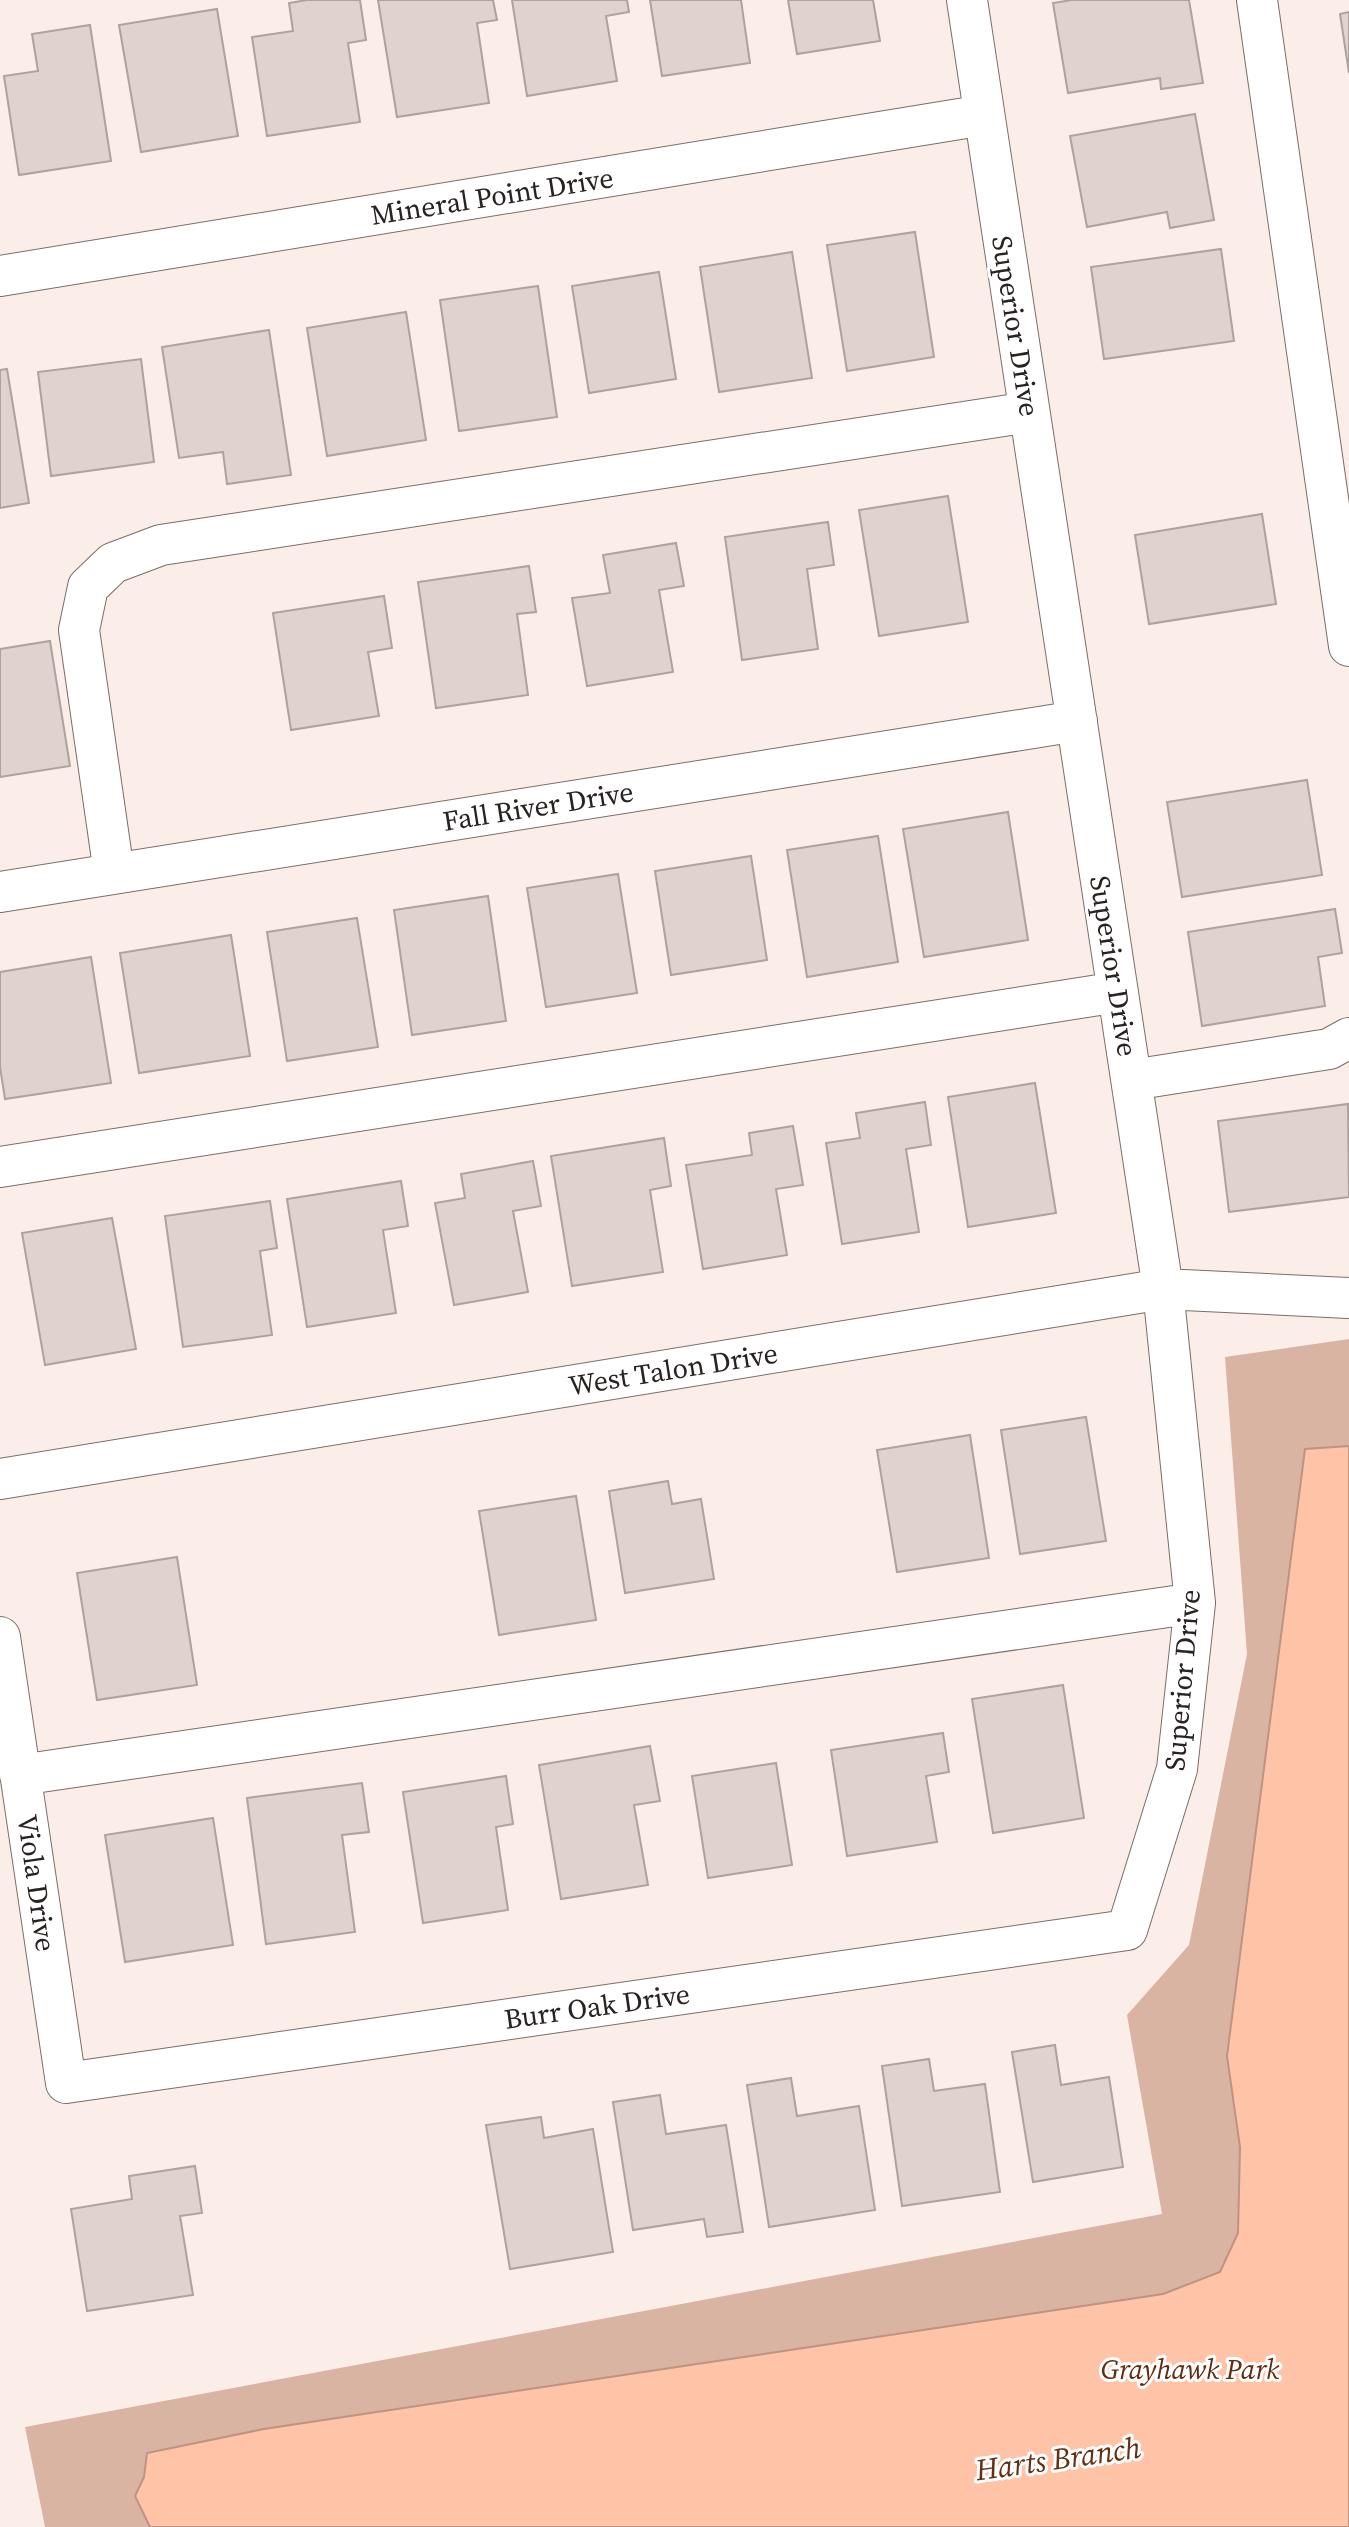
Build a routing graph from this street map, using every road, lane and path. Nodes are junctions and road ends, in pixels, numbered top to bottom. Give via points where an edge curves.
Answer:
1 (967, 0) edge
2 (1257, 0) edge
3 (984, 115) junction
4 (0, 276) edge
5 (1029, 412) junction
6 (1349, 646) edge
7 (1077, 721) junction
8 (114, 873) junction
9 (0, 892) edge
10 (1118, 992) junction
11 (1349, 1038) edge
12 (1132, 1080) junction
13 (0, 1167) edge
14 (1163, 1289) junction
15 (1349, 1298) edge
16 (0, 1479) edge
17 (1195, 1603) junction
18 (0, 1637) edge
19 (20, 1775) junction
20 (1127, 1930) joint
21 (66, 2083) joint

1 - 3 street, Superior Drive
2 - 6 street
3 - 4 street, Mineral Point Drive
3 - 5 street, Superior Drive
5 - 7 street, Superior Drive
5 - 8 street via 161,545 113,563 88,587 79,630
7 - 8 street, Fall River Drive
7 - 10 street, Superior Drive
8 - 9 street, Fall River Drive
10 - 12 street, Superior Drive
10 - 13 street
11 - 12 street via 1329,1049
12 - 14 street, Superior Drive
14 - 15 street, West Talon Drive
14 - 16 street, West Talon Drive
14 - 17 street, Superior Drive
17 - 19 street
17 - 20 street, Superior Drive via 1177,1769
18 - 19 street, Viola Drive
19 - 21 street, Viola Drive
20 - 21 street, Burr Oak Drive

